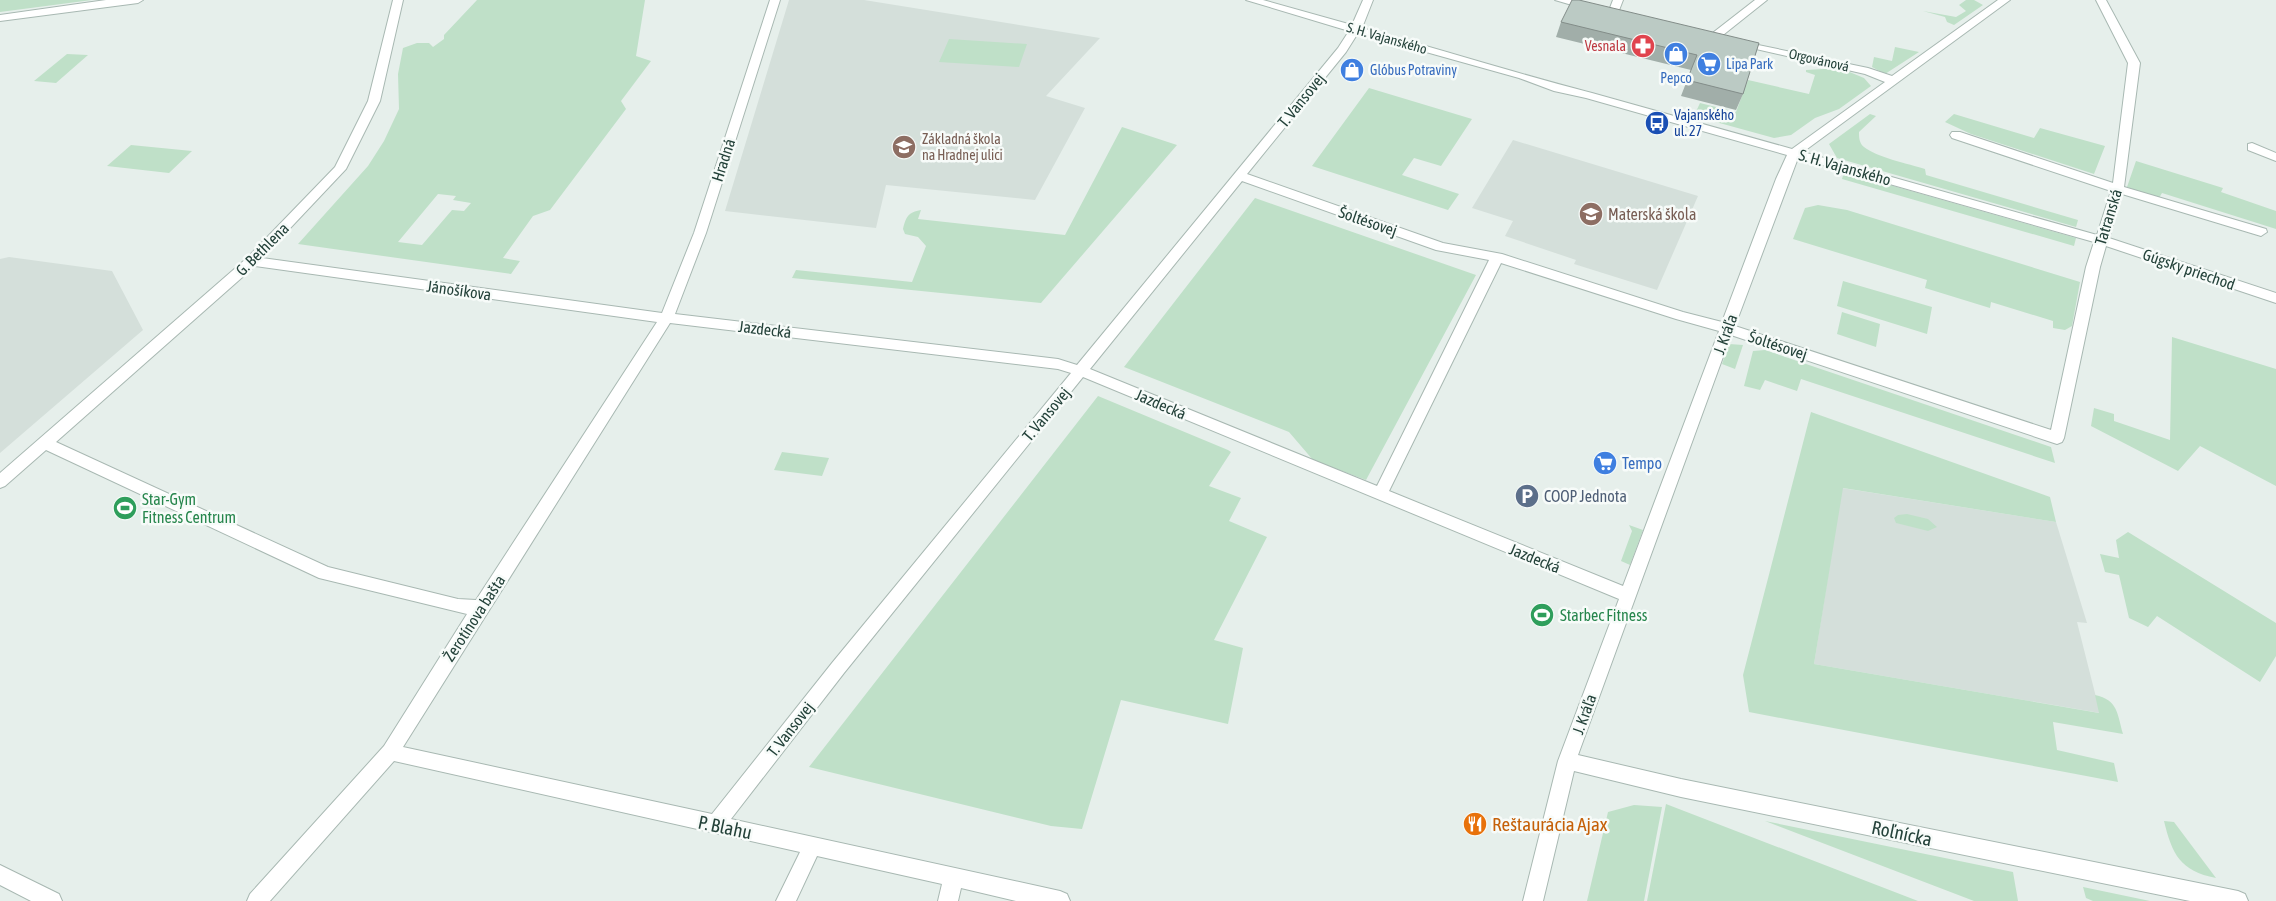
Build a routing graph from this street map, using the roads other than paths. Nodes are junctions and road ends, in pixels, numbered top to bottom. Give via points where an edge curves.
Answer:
1 (138, 0) edge
2 (398, 0) edge
3 (775, 0) edge
4 (1251, 0) edge
5 (1368, 0) edge
6 (1560, 0) edge
7 (1618, 0) edge
8 (1762, 0) edge
9 (2005, 0) edge
10 (2101, 0) edge
11 (1613, 13) junction
12 (1627, 16) edge
13 (0, 18) edge
14 (1356, 29) junction
15 (1894, 82) junction
16 (1956, 135) dead end
17 (2252, 147) dead end
18 (1794, 153) junction
19 (2276, 157) edge
20 (1241, 176) junction
21 (2118, 189) junction
22 (2261, 232) dead end
23 (2101, 240) junction
24 (1497, 257) junction
25 (252, 260) junction
26 (2276, 298) edge
27 (667, 317) junction
28 (1727, 328) junction
29 (1082, 371) junction
30 (2057, 438) joint
31 (44, 443) junction
32 (0, 482) edge
33 (1380, 494) junction
34 (1627, 595) junction
35 (480, 608) junction
36 (390, 752) junction
37 (1567, 761) junction
38 (715, 824) junction
39 (813, 845) junction
40 (0, 875) edge
41 (953, 879) junction
42 (52, 901) edge
43 (257, 901) edge
44 (786, 901) edge
45 (948, 901) edge
46 (1060, 901) edge
47 (1533, 901) edge
48 (2238, 901) edge

1 - 13 street
2 - 25 street, G. Bethlena via 374,101 340,169
3 - 27 street, Hradná via 700,233
4 - 14 street, S. H. Vajanského
5 - 14 street, T. Vansovej
6 - 11 street
7 - 11 street
8 - 15 street, Orgovánová via 1709,36 1868,71
9 - 15 street, J. Kráľa
10 - 21 street, Tatranská via 2134,63
11 - 12 street
14 - 18 street, S. H. Vajanského via 1558,89 1588,94
14 - 20 street, T. Vansovej
15 - 18 street, J. Kráľa
16 - 21 street
17 - 19 street
18 - 23 street, S. H. Vajanského
18 - 28 street, J. Kráľa
20 - 24 street, Šoltésovej via 1441,246
20 - 29 street, T. Vansovej
21 - 22 street
21 - 23 street, Tatranská
23 - 26 street, Gúgsky priechod
23 - 30 street, Tatranská
24 - 28 street, Šoltésovej
24 - 33 street
25 - 27 street, Jánošíkova via 574,307
25 - 31 street, G. Bethlena
27 - 29 street, Jazdecká via 1058,364
27 - 35 street, Žerotínova bašta
28 - 30 street, Šoltésovej
28 - 34 street, J. Kráľa
29 - 33 street, Jazdecká
29 - 38 street, T. Vansovej
31 - 32 street, G. Bethlena
31 - 35 street via 324,573 458,606
33 - 34 street, Jazdecká
34 - 37 street, J. Kráľa
35 - 36 street, Žerotínova bašta
36 - 38 street, P. Blahu
36 - 43 street, Žerotínova bašta
37 - 47 street, J. Kráľa
37 - 48 street, Roľnícka via 1681,788
38 - 39 street, P. Blahu
39 - 41 street, P. Blahu
39 - 44 street
40 - 42 street
41 - 45 street
41 - 46 street, P. Blahu

